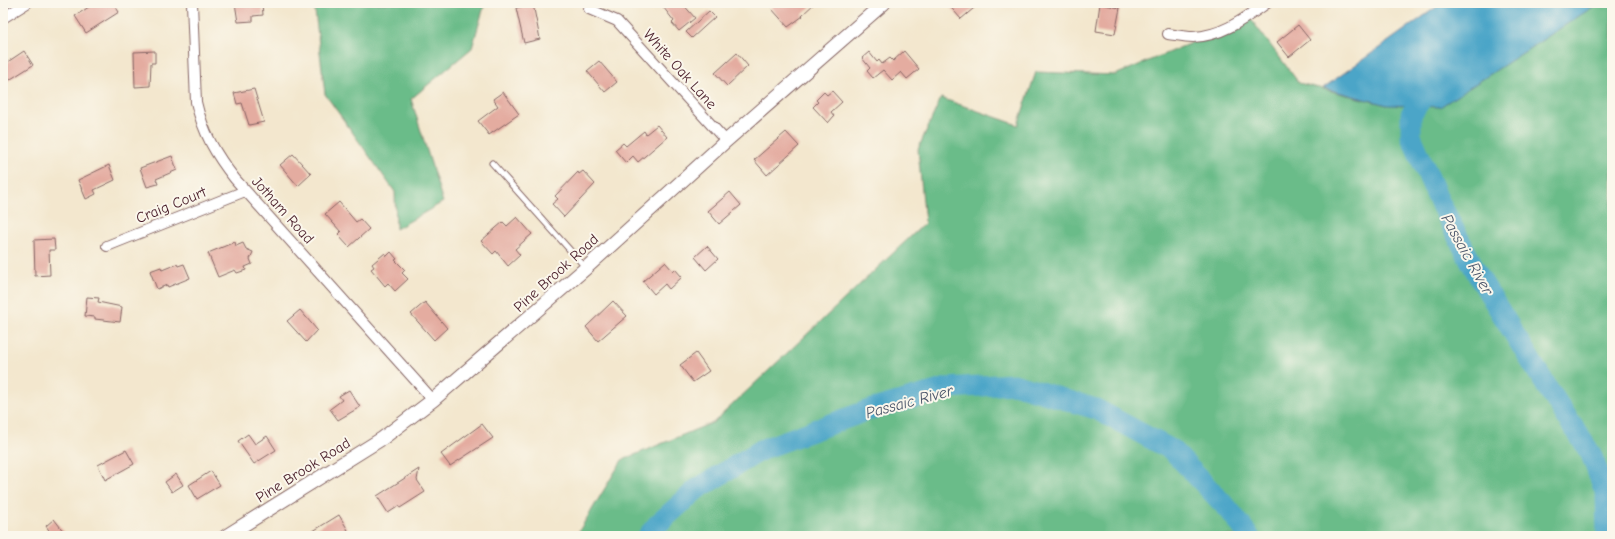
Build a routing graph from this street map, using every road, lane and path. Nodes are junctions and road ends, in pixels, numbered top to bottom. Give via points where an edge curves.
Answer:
1 (27, 3) edge
2 (192, 3) edge
3 (884, 3) edge
4 (1267, 3) edge
5 (589, 9) dead end
6 (3, 18) edge
7 (1168, 34) dead end
8 (726, 141) junction
9 (492, 162) dead end
10 (245, 191) junction
11 (107, 246) dead end
12 (586, 268) junction
13 (433, 400) junction
14 (226, 536) edge

1 - 6 street
2 - 10 street, Jotham Road via 196,102 199,118 216,154
3 - 8 street, Pine Brook Road
4 - 7 street via 1224,30 1192,37
5 - 8 street, White Oak Lane via 617,21
8 - 12 street, Pine Brook Road
9 - 12 lane
10 - 11 street, Craig Court
10 - 13 street, Jotham Road
12 - 13 street, Pine Brook Road
13 - 14 street, Pine Brook Road via 384,438

